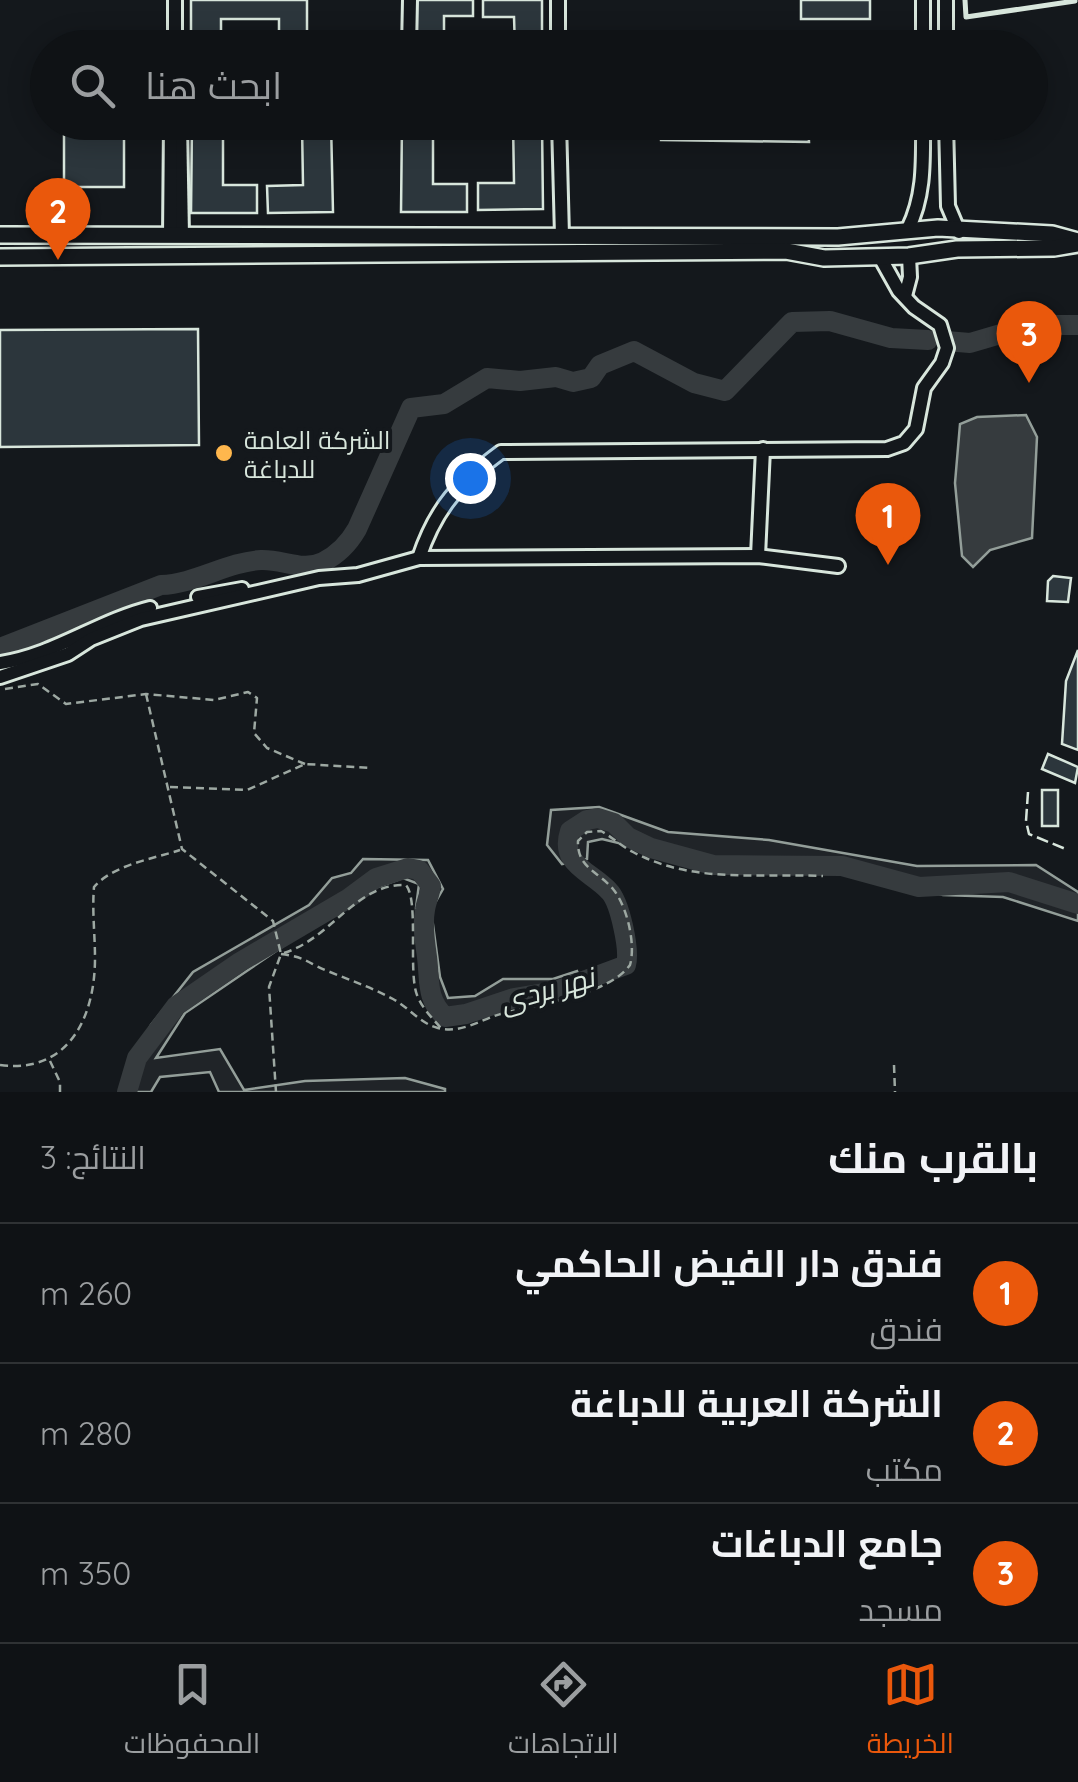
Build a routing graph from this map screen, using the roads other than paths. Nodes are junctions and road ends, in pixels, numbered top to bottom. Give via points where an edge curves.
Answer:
1 (175, 0) edge
2 (410, 0) edge
3 (558, 0) edge
4 (922, 0) edge
5 (946, 0) edge
6 (175, 30) edge
7 (409, 30) edge
8 (558, 30) edge
9 (922, 30) edge
10 (946, 30) edge
11 (172, 140) edge
12 (179, 140) edge
13 (559, 140) edge
14 (923, 140) edge
15 (946, 140) edge
16 (923, 153) junction
17 (946, 154) junction
18 (908, 229) junction
19 (959, 232) junction
20 (0, 235) edge
21 (176, 236) junction
22 (562, 236) junction
23 (1078, 242) edge
24 (909, 256) junction
25 (0, 257) edge
26 (880, 257) junction
27 (905, 296) junction
28 (763, 450) junction
29 (758, 556) junction
30 (419, 558) junction
31 (838, 566) dead end
32 (295, 585) junction
33 (0, 663) edge
34 (0, 676) edge

1 - 6 street
2 - 7 street
3 - 8 street
4 - 9 street
5 - 10 street
11 - 21 street
12 - 21 street
13 - 22 street
14 - 16 street
15 - 17 street
16 - 17 street
16 - 18 street via 920,203
17 - 19 street via 948,206
18 - 19 main road
18 - 22 main road via 838,236
19 - 23 main road via 1052,234
20 - 21 main road
21 - 22 main road
23 - 24 main road
24 - 26 main road
24 - 27 street
25 - 26 main road via 786,251
26 - 27 street
27 - 28 street via 940,325 947,340 911,437 888,449
28 - 29 street
28 - 30 street via 501,452 463,480 429,528
29 - 30 street
29 - 31 street
30 - 32 street
32 - 33 street via 224,591 134,612 62,646
32 - 34 street via 141,619 68,654

